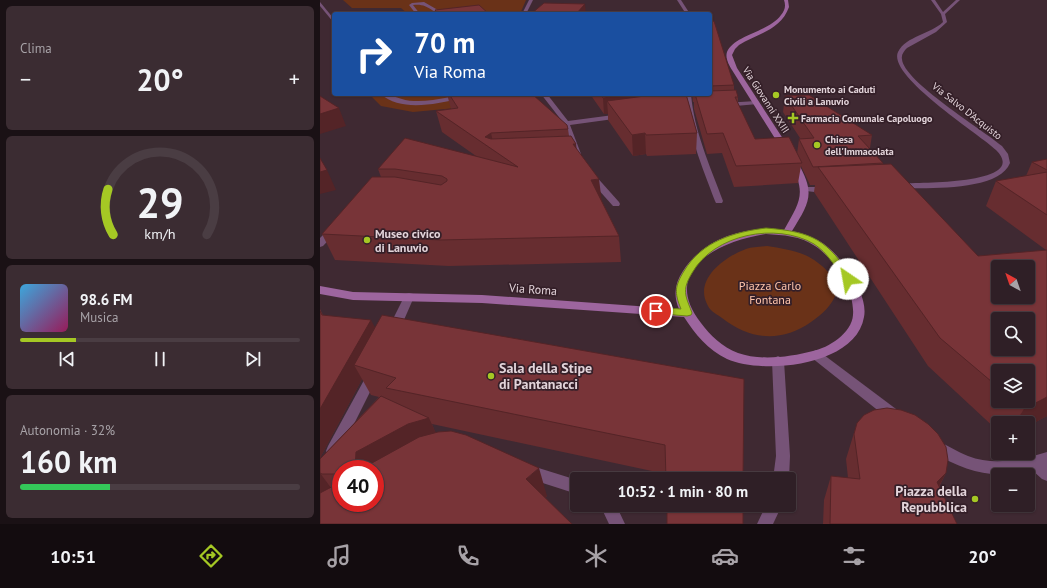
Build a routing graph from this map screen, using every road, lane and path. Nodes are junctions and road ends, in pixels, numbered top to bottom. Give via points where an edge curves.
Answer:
1 (531, 0) edge
2 (679, 0) edge
3 (786, 0) edge
4 (933, 0) edge
5 (958, 0) edge
6 (320, 3) edge
7 (416, 12) edge
8 (439, 12) edge
9 (525, 12) edge
10 (687, 12) edge
11 (943, 14) junction
12 (332, 19) edge
13 (387, 96) edge
14 (411, 96) edge
15 (453, 96) edge
16 (546, 96) edge
17 (688, 96) edge
18 (442, 97) edge
19 (402, 101) junction
20 (756, 103) junction
21 (719, 105) edge
22 (628, 115) edge
23 (567, 123) junction
24 (581, 162) edge
25 (587, 171) edge
26 (893, 186) edge
27 (806, 189) junction
28 (834, 189) edge
29 (719, 201) dead end
30 (616, 204) dead end
31 (339, 224) edge
32 (787, 232) junction
33 (320, 244) edge
34 (320, 290) edge
35 (410, 297) junction
36 (687, 313) junction
37 (390, 339) edge
38 (816, 355) junction
39 (380, 360) edge
40 (778, 361) junction
41 (907, 425) edge
42 (925, 439) edge
43 (1041, 461) edge
44 (327, 462) edge
45 (517, 468) edge
46 (782, 472) edge
47 (1047, 474) edge
48 (570, 485) edge
49 (611, 512) edge
50 (771, 512) edge
51 (617, 524) edge
52 (765, 524) edge

1 - 9 street
2 - 10 street
3 - 20 street, Via Giovanni XXIII via 787,8 777,22 730,52 731,63
4 - 11 street
5 - 11 street
6 - 12 street
7 - 8 street via 412,4 423,3
11 - 26 street, Via Salvo D'Acquisto via 943,25 901,51 900,65 916,84 1003,152 1006,164 996,174 979,180
13 - 19 street
14 - 19 street
15 - 18 street
16 - 23 street
17 - 29 street via 688,106 703,157
18 - 19 street via 421,102
20 - 21 street
20 - 27 street, Via Giovanni XXIII via 796,166
22 - 23 street
23 - 24 street via 573,138 574,155
25 - 30 street
27 - 28 street
27 - 32 street via 802,206
31 - 33 street
32 - 36 street via 742,234 707,250 693,264 683,281 681,296
32 - 38 street via 809,239 831,254 848,279 858,306 859,316 854,329 842,342
34 - 35 street, Via Roma via 337,294
35 - 36 street, Via Roma via 482,299
35 - 37 street
36 - 40 street via 704,336 718,348 737,357
38 - 40 street
38 - 41 street
39 - 44 street
40 - 46 street
42 - 43 street via 958,460 984,468 1005,469
43 - 47 street
45 - 48 street
49 - 51 street
50 - 52 street

